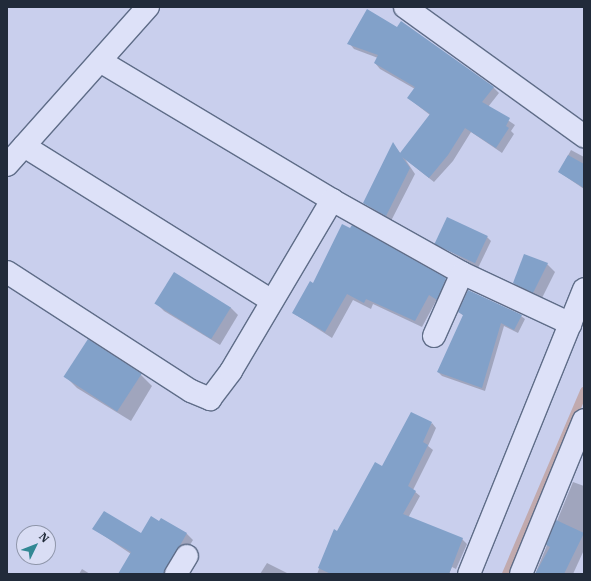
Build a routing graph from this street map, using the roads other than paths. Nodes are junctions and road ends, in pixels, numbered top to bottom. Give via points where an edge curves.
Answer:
1 (148, 7) edge
2 (405, 7) edge
3 (100, 61) junction
4 (584, 136) edge
5 (24, 146) junction
6 (7, 165) edge
7 (332, 200) junction
8 (7, 272) edge
9 (462, 273) junction
10 (584, 289) edge
11 (272, 301) junction
12 (571, 324) junction
13 (434, 336) dead end
14 (584, 420) edge
15 (469, 574) edge
16 (521, 574) edge

1 - 3 street
2 - 4 street
3 - 5 street
3 - 7 street
5 - 6 street
5 - 11 street
7 - 9 street
7 - 11 street
8 - 11 street via 191,391 210,399 231,371
9 - 12 street
9 - 13 street
10 - 12 street
12 - 15 street
14 - 16 street

